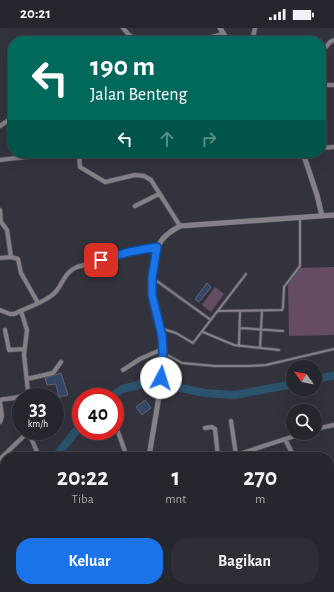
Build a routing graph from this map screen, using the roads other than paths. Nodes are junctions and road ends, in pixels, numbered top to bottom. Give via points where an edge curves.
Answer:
1 (123, 28) edge
2 (130, 36) edge
3 (334, 40) edge
4 (326, 47) edge
5 (16, 158) edge
6 (79, 158) edge
7 (305, 158) edge
8 (0, 160) edge
9 (160, 194) junction
10 (135, 206) dead end
11 (0, 210) edge
12 (334, 215) edge
13 (322, 216) junction
14 (300, 218) junction
15 (180, 226) junction
16 (157, 247) junction
17 (0, 258) edge
18 (11, 258) junction
19 (246, 274) dead end
20 (152, 278) junction
21 (38, 303) junction
22 (0, 310) edge
23 (21, 311) junction
24 (218, 311) junction
25 (240, 311) junction
26 (262, 311) junction
27 (211, 320) junction
28 (159, 327) junction
29 (240, 328) junction
30 (5, 330) dead end
31 (261, 330) junction
32 (283, 331) dead end
33 (202, 332) junction
34 (239, 346) junction
35 (260, 348) junction
36 (24, 349) junction
37 (279, 350) dead end
38 (334, 350) edge
39 (163, 351) junction
40 (61, 362) dead end
41 (123, 370) dead end
42 (27, 379) junction
43 (28, 388) edge
44 (12, 398) edge
45 (0, 401) edge
46 (231, 421) dead end
47 (0, 422) edge
48 (334, 425) edge
49 (204, 428) dead end
50 (322, 428) edge
51 (285, 439) joint
52 (20, 440) edge
53 (32, 440) edge
54 (121, 440) edge
55 (7, 452) edge
56 (37, 452) edge
57 (125, 452) edge
58 (150, 452) edge
59 (217, 452) edge
60 (236, 452) edge
61 (245, 452) edge
62 (292, 452) edge

1 - 2 street
3 - 4 street
5 - 8 street
6 - 9 street via 80,167 102,181 135,175 144,176 151,180
7 - 13 street
9 - 10 street
9 - 15 street
11 - 18 street via 1,222 7,230
12 - 13 street
13 - 14 street
14 - 15 street
14 - 26 lane via 300,266 283,288 283,309
15 - 16 street via 169,232
16 - 20 street
16 - 21 street via 129,252 70,270 58,289
17 - 18 street
18 - 21 street via 18,259 21,273
19 - 24 lane
20 - 27 lane
20 - 28 street via 152,295
21 - 23 street
22 - 23 street via 10,314
23 - 36 street via 27,330
24 - 25 lane
24 - 27 lane
25 - 26 lane
25 - 29 lane
26 - 31 lane
27 - 33 lane
28 - 33 lane via 179,334 192,344
28 - 39 street
29 - 31 lane
29 - 34 lane
30 - 36 street via 9,350
31 - 32 lane
31 - 35 lane
33 - 34 lane
34 - 35 lane
35 - 37 lane
36 - 42 street
38 - 39 lane via 266,365 234,367 182,363
39 - 41 street via 140,359
39 - 58 street via 159,399
40 - 42 street via 53,373
42 - 43 street
44 - 45 street
45 - 47 street
46 - 60 street
48 - 50 street
49 - 59 street via 215,429
51 - 61 street
51 - 62 street
52 - 55 street
53 - 56 street
54 - 57 street

